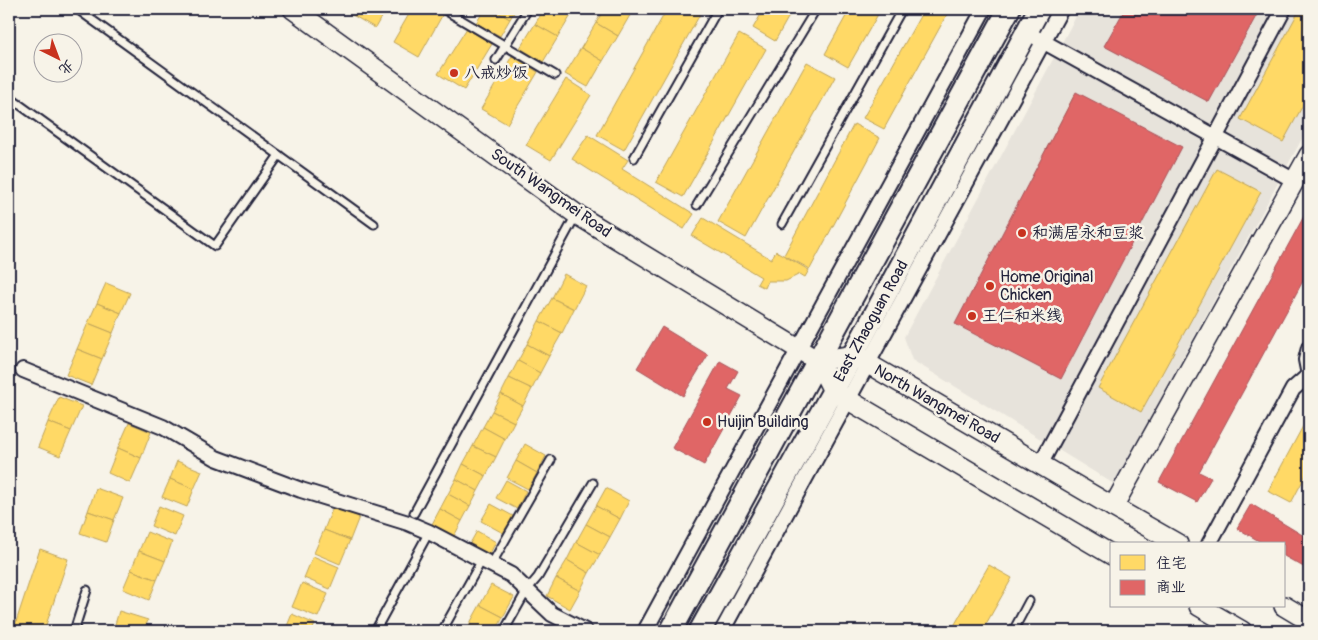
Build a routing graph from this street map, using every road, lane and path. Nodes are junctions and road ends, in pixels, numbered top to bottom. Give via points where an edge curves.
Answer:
1 (77, 9) edge
2 (294, 9) edge
3 (443, 9) edge
4 (528, 9) edge
5 (718, 9) edge
6 (816, 9) edge
7 (902, 9) edge
8 (984, 9) edge
9 (1009, 9) edge
10 (1039, 9) edge
11 (1061, 9) edge
12 (1284, 9) edge
13 (1035, 37) junction
14 (496, 60) dead end
15 (555, 76) dead end
16 (9, 97) edge
17 (1215, 138) junction
18 (279, 155) junction
19 (1309, 156) edge
20 (634, 158) dead end
21 (903, 159) junction
22 (939, 180) junction
23 (1294, 181) junction
24 (697, 205) dead end
25 (576, 214) junction
26 (374, 224) dead end
27 (782, 224) dead end
28 (1309, 348) edge
29 (799, 349) junction
30 (860, 360) junction
31 (818, 361) junction
32 (23, 370) dead end
33 (1309, 375) edge
34 (840, 395) junction
35 (551, 460) dead end
36 (1040, 465) junction
37 (593, 483) dead end
38 (1113, 507) junction
39 (411, 518) junction
40 (429, 532) junction
41 (1174, 542) edge
42 (1210, 542) edge
43 (1110, 554) edge
44 (486, 562) junction
45 (87, 590) dead end
46 (527, 590) junction
47 (1029, 601) dead end
48 (1286, 607) edge
49 (1202, 608) edge
50 (1309, 621) edge
51 (74, 631) edge
52 (375, 631) edge
53 (442, 631) edge
54 (504, 631) edge
55 (585, 631) edge
56 (645, 631) edge
57 (672, 631) edge
58 (700, 631) edge
59 (722, 631) edge
60 (1013, 631) edge
61 (1242, 631) edge

1 - 18 lane
2 - 25 main road, South Wangmei Road
3 - 15 lane
4 - 14 lane
5 - 20 lane
6 - 24 lane
7 - 27 lane
8 - 21 street
9 - 22 main road, East Zhaoguan Road
10 - 13 main road, East Zhaoguan Road
11 - 13 street
12 - 17 street
13 - 17 street
13 - 22 main road, East Zhaoguan Road
16 - 18 lane via 215,246
17 - 23 street
17 - 36 street
18 - 26 lane
19 - 23 main road
21 - 22 street
21 - 29 street
22 - 30 main road, East Zhaoguan Road
22 - 31 main road, East Zhaoguan Road
23 - 38 main road
25 - 29 main road, South Wangmei Road
25 - 39 lane
28 - 33 street via 1306,360
29 - 31 main road, South Wangmei Road
29 - 56 street
30 - 31 main road
30 - 34 main road, East Zhaoguan Road
30 - 36 main road, North Wangmei Road
31 - 34 main road
31 - 57 main road, East Zhaoguan Road
32 - 39 street via 163,427 216,458 301,490
33 - 42 street via 1293,390
34 - 43 main road
34 - 58 main road, East Zhaoguan Road
34 - 59 street
35 - 44 lane
36 - 38 main road, North Wangmei Road
37 - 46 lane via 538,577
38 - 41 main road, North Wangmei Road
39 - 40 street
40 - 44 street
40 - 52 lane
44 - 46 street via 511,575
44 - 53 lane
45 - 51 lane
46 - 54 lane
46 - 55 street via 552,614
47 - 60 lane
48 - 50 main road
49 - 61 main road

